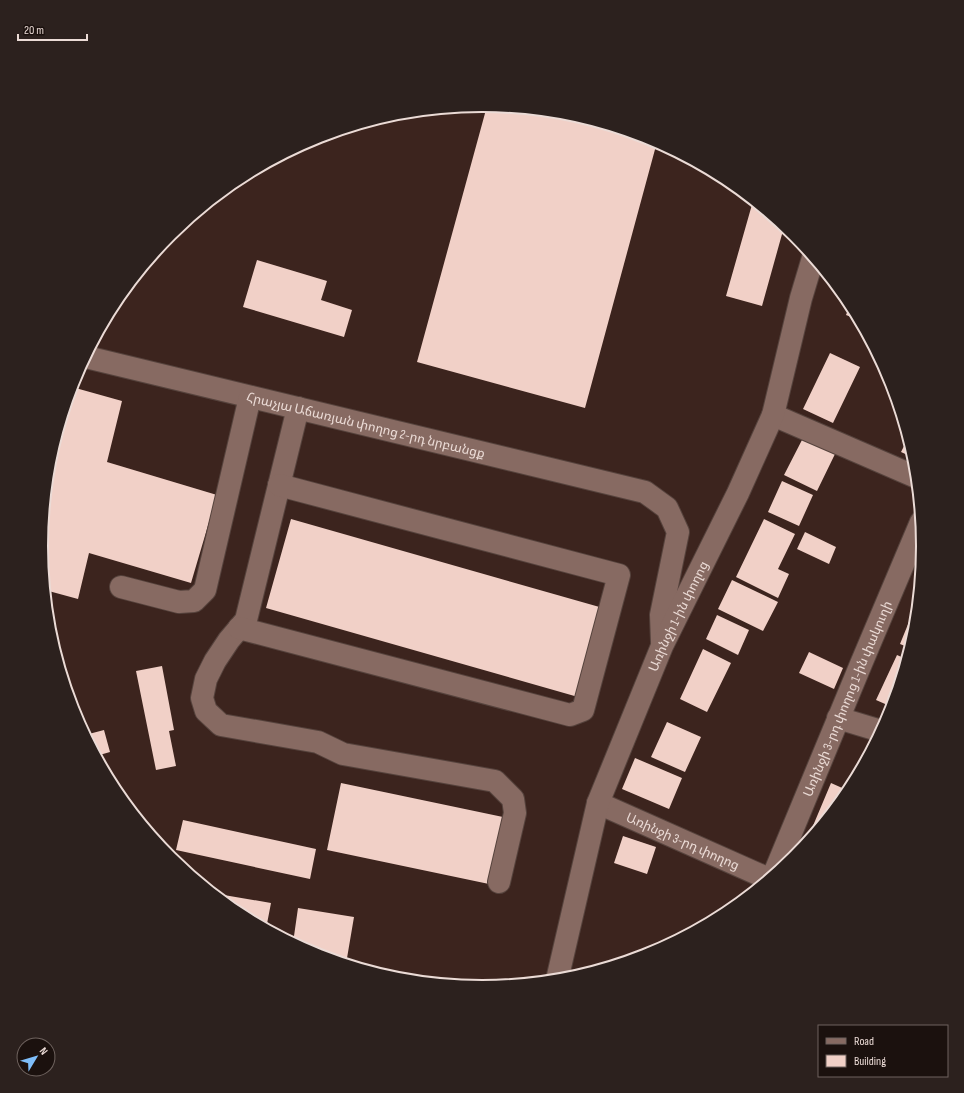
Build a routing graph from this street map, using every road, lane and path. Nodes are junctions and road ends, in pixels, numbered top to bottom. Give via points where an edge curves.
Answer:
1 (811, 264) edge
2 (91, 358) edge
3 (250, 397) junction
4 (298, 408) junction
5 (773, 415) junction
6 (910, 474) edge
7 (279, 485) junction
8 (916, 535) edge
9 (121, 587) dead end
10 (239, 628) junction
11 (662, 646) junction
12 (838, 718) junction
13 (875, 729) edge
14 (598, 803) junction
15 (779, 863) edge
16 (764, 877) edge
17 (499, 882) dead end
18 (559, 974) edge

1 - 5 street, Առինջի 1-ին փողոց
2 - 3 street, Հրաչյա Աճառյան փողոց 2-րդ նրբանցք
3 - 4 street, Հրաչյա Աճառյան փողոց 2-րդ նրբանցք
3 - 9 street via 205,590 194,601 179,602
4 - 7 street
4 - 11 street, Հրաչյա Աճառյան փողոց 2-րդ նրբանցք via 645,492 667,508 678,532 661,615
5 - 6 street
5 - 11 street, Առինջի 1-ին փողոց via 738,493
7 - 10 street via 246,620
7 - 10 street via 619,575 583,710 570,715
8 - 12 street, Առինջի 3-րդ փողոց 1-ին փակուղի
10 - 17 street via 215,661 206,679 202,698 206,711 221,725 318,742 343,754 495,781 513,799 515,813
11 - 14 street, Առինջի 1-ին փողոց
12 - 13 street
12 - 15 street, Առինջի 3-րդ փողոց 1-ին փակուղի
14 - 16 street, Առինջի 3-րդ փողոց
14 - 18 street, Առինջի 1-ին փողոց

